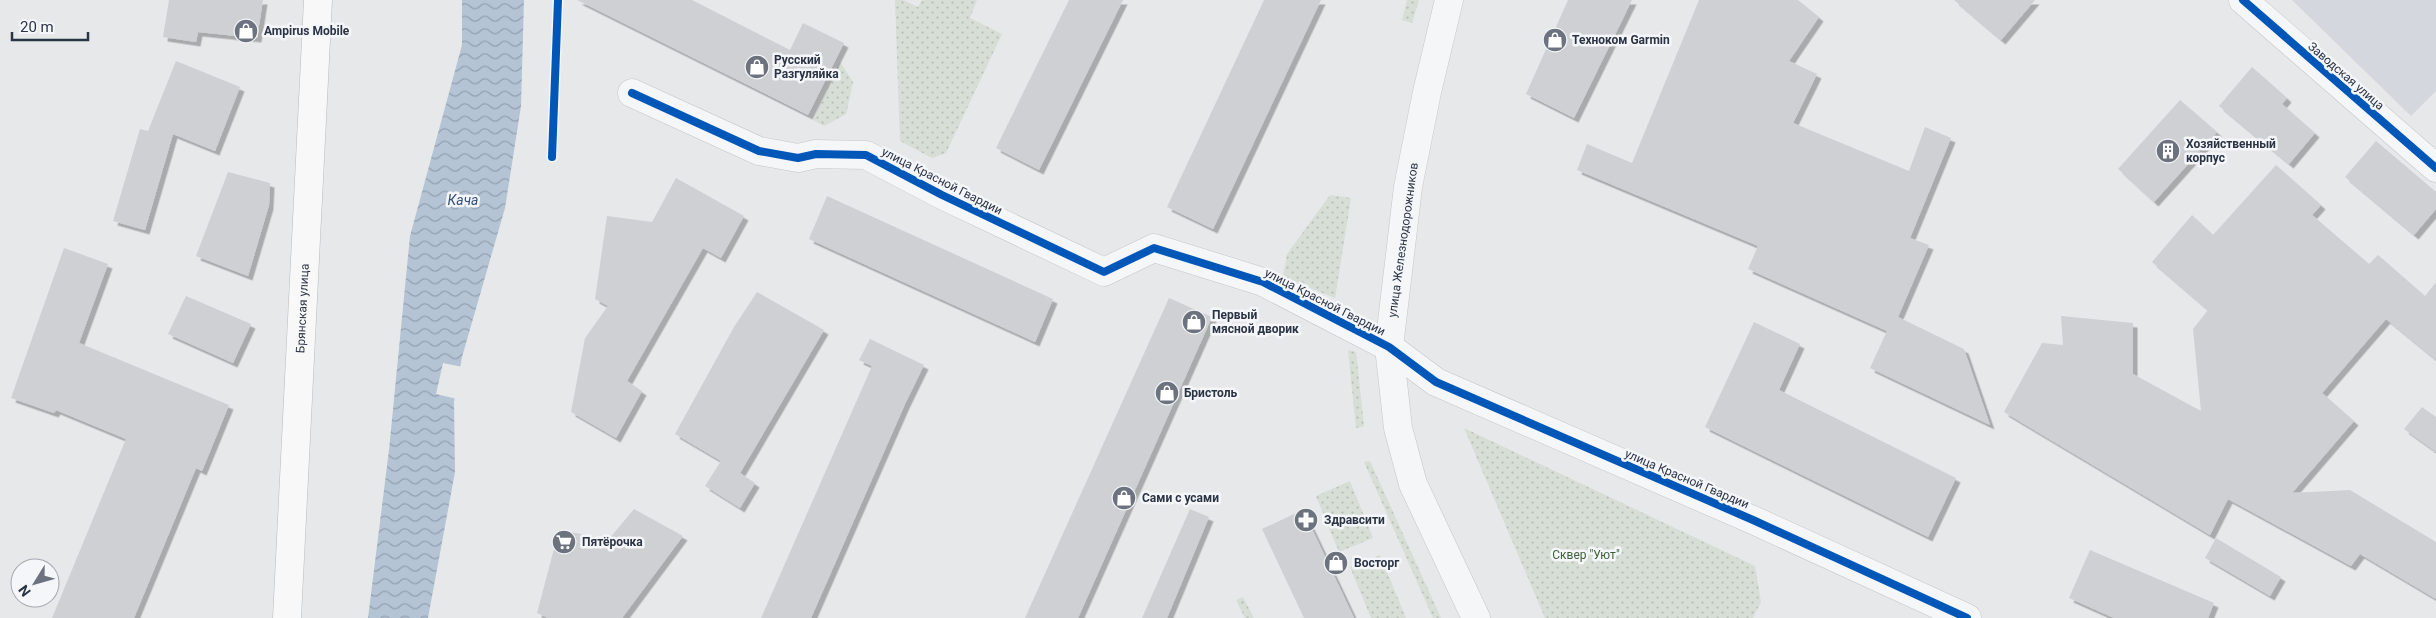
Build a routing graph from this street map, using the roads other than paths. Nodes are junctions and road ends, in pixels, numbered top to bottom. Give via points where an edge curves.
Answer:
1 (318, 0) edge
2 (1449, 0) edge
3 (2243, 0) edge
4 (632, 93) dead end
5 (2436, 168) edge
6 (1389, 347) junction
7 (287, 618) edge
8 (1476, 618) edge
9 (1967, 618) edge

1 - 7 highway, Брянская улица
2 - 6 street, улица Железнодорожников via 1408,187
3 - 5 street, Заводская улица
4 - 6 street, улица Красной Гвардии via 759,151 798,158 816,154 866,156 1104,272 1154,248 1263,282
6 - 8 street, улица Железнодорожников via 1398,428 1413,484
6 - 9 street, улица Красной Гвардии via 1436,382 1753,520

